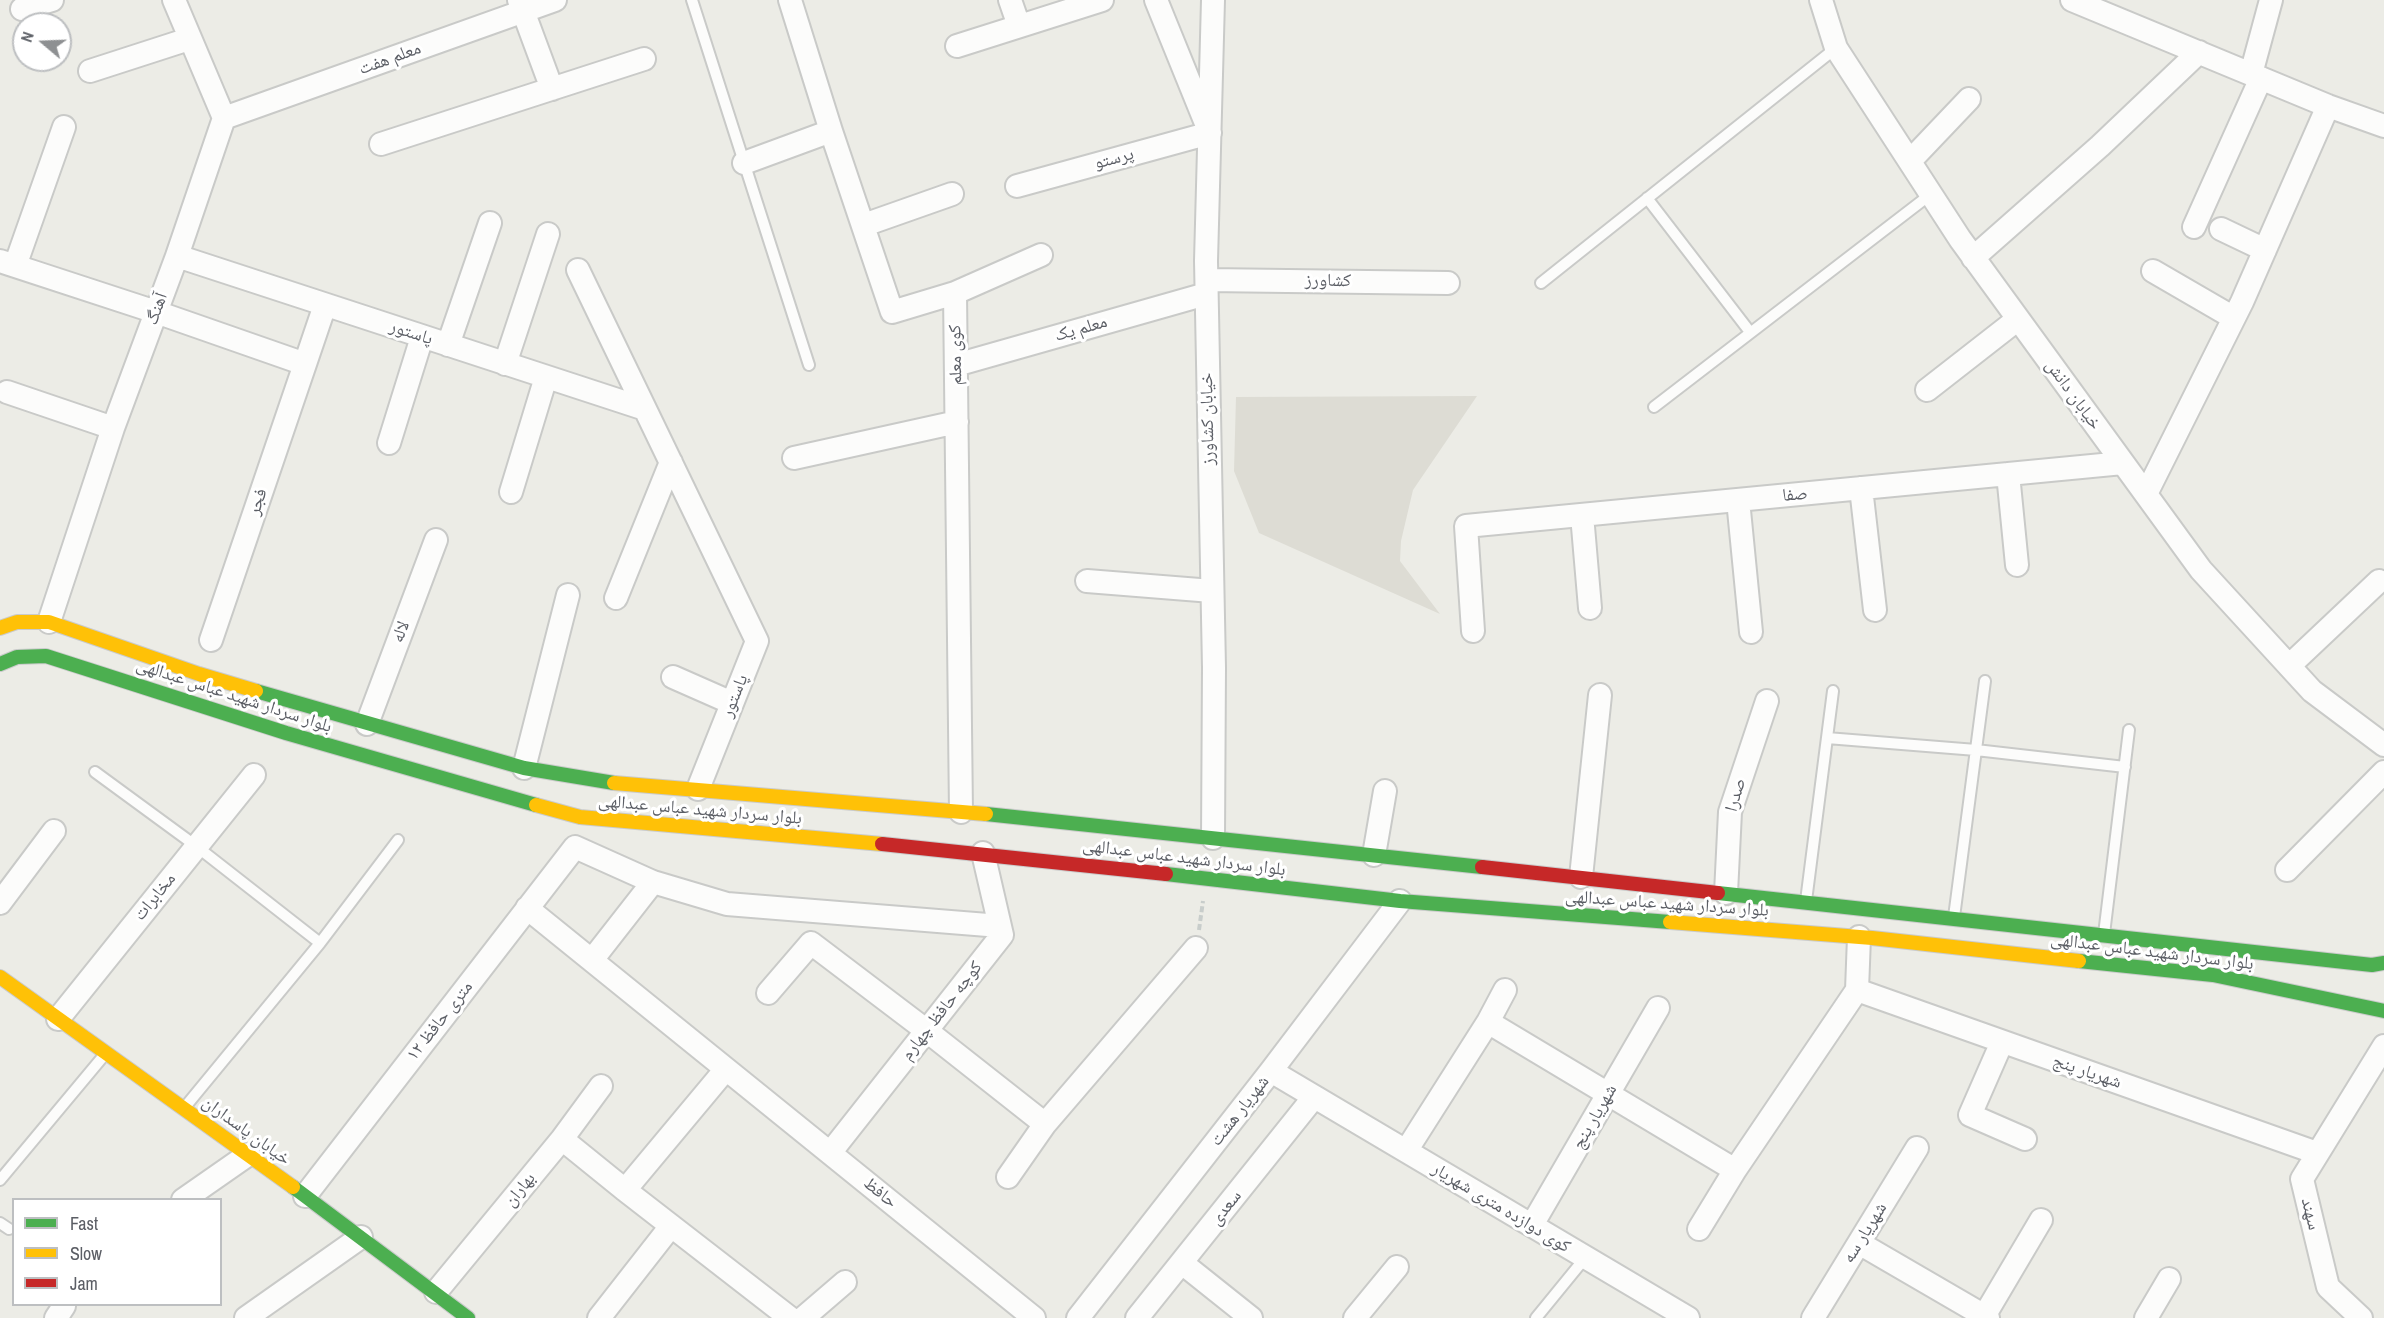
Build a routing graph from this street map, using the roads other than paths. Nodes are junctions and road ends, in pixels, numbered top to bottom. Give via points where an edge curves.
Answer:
1 (52, 0) edge
2 (174, 0) edge
3 (555, 0) edge
4 (692, 0) edge
5 (790, 0) edge
6 (1010, 0) edge
7 (1102, 0) edge
8 (1156, 0) edge
9 (1213, 0) edge
10 (1821, 0) edge
11 (2072, 0) edge
12 (2271, 0) edge
13 (521, 5) edge
14 (2103, 6) edge
15 (22, 9) dead end
16 (1019, 26) junction
17 (189, 39) junction
18 (957, 46) dead end
19 (1836, 48) junction
20 (2199, 52) junction
21 (644, 59) dead end
22 (90, 71) dead end
23 (2256, 76) junction
24 (552, 89) junction
25 (1969, 99) dead end
26 (2328, 106) junction
27 (224, 118) junction
28 (2384, 126) edge
29 (64, 127) dead end
30 (831, 131) junction
31 (1210, 133) junction
32 (381, 144) dead end
33 (1910, 161) junction
34 (744, 163) junction
35 (1017, 186) dead end
36 (952, 194) dead end
37 (1931, 194) junction
38 (1647, 198) junction
39 (490, 223) dead end
40 (864, 225) junction
41 (2194, 227) dead end
42 (2221, 230) dead end
43 (548, 234) dead end
44 (2265, 250) junction
45 (1041, 255) dead end
46 (177, 256) junction
47 (1973, 258) junction
48 (8, 264) edge
49 (578, 270) dead end
50 (2153, 270) dead end
51 (1448, 283) dead end
52 (1541, 283) dead end
53 (1207, 287) junction
54 (955, 293) junction
55 (325, 305) junction
56 (156, 312) junction
57 (2234, 318) junction
58 (2018, 319) junction
59 (1750, 333) junction
60 (422, 337) junction
61 (448, 345) junction
62 (305, 364) junction
63 (505, 364) junction
64 (809, 365) dead end
65 (956, 365) junction
66 (546, 377) junction
67 (1927, 390) dead end
68 (7, 392) dead end
69 (1654, 407) dead end
70 (645, 409) junction
71 (957, 422) junction
72 (113, 428) junction
73 (389, 443) dead end
74 (794, 458) dead end
75 (671, 462) junction
76 (2123, 464) junction
77 (2008, 474) junction
78 (1860, 488) junction
79 (511, 492) dead end
80 (2146, 494) junction
81 (1738, 500) junction
82 (1582, 515) junction
83 (436, 540) dead end
84 (2017, 565) dead end
85 (1087, 581) dead end
86 (2379, 581) dead end
87 (1212, 591) junction
88 (568, 595) dead end
89 (616, 598) dead end
90 (1590, 608) dead end
91 (1875, 610) dead end
92 (49, 622) junction
93 (0, 628) edge
94 (1473, 631) dead end
95 (1751, 632) dead end
96 (211, 640) dead end
97 (0, 664) edge
98 (2289, 666) junction
99 (673, 677) dead end
100 (1985, 681) dead end
101 (1833, 691) dead end
102 (1600, 695) dead end
103 (1767, 701) dead end
104 (732, 703) junction
105 (367, 724) junction
106 (2129, 730) dead end
107 (1827, 738) junction
108 (2384, 745) edge
109 (1976, 750) junction
110 (2125, 767) junction
111 (524, 768) junction
112 (95, 772) dead end
113 (2384, 772) edge
114 (254, 775) dead end
115 (698, 789) junction
116 (1385, 791) dead end
117 (961, 812) junction
118 (54, 831) dead end
119 (398, 840) dead end
120 (1212, 843) junction
121 (196, 846) junction
122 (983, 853) junction
123 (1374, 855) junction
124 (2287, 870) dead end
125 (1581, 877) junction
126 (653, 882) junction
127 (1726, 893) junction
128 (1400, 901) junction
129 (1806, 902) junction
130 (0, 903) edge
131 (527, 908) junction
132 (1954, 918) junction
133 (1000, 926) junction
134 (2104, 934) junction
135 (1859, 937) junction
136 (320, 944) junction
137 (1196, 948) road end
138 (592, 960) junction
139 (2384, 963) edge
140 (0, 976) edge
141 (1505, 990) dead end
142 (1857, 990) junction
143 (768, 993) dead end
144 (1658, 1008) dead end
145 (2384, 1011) edge
146 (58, 1019) junction
147 (1488, 1022) junction
148 (927, 1030) junction
149 (2002, 1042) junction
150 (2384, 1046) edge
151 (106, 1053) junction
152 (726, 1068) junction
153 (1271, 1071) junction
154 (601, 1086) dead end
155 (1609, 1094) junction
156 (1314, 1097) junction
157 (184, 1108) junction
158 (1045, 1124) junction
159 (562, 1138) junction
160 (2025, 1139) dead end
161 (1917, 1148) dead end
162 (1406, 1151) junction
163 (830, 1153) junction
164 (2317, 1153) junction
165 (249, 1154) junction
166 (1735, 1170) junction
167 (1008, 1177) dead end
168 (0, 1180) edge
169 (625, 1190) junction
170 (305, 1196) junction
171 (186, 1198) edge
172 (2041, 1220) dead end
173 (671, 1226) junction
174 (1532, 1226) junction
175 (1699, 1229) dead end
176 (361, 1237) junction
177 (1859, 1243) junction
178 (1585, 1258) junction
179 (1182, 1263) junction
180 (1397, 1267) dead end
181 (2169, 1279) dead end
182 (845, 1282) dead end
183 (436, 1292) junction
184 (1655, 1310) edge
185 (1985, 1317) edge
186 (246, 1318) edge
187 (468, 1318) edge
188 (599, 1318) edge
189 (790, 1318) edge
190 (803, 1318) edge
191 (1034, 1318) edge
192 (1078, 1318) edge
193 (1137, 1318) edge
194 (1251, 1318) edge
195 (1355, 1318) edge
196 (1536, 1318) edge
197 (1688, 1318) edge
198 (1813, 1318) edge
199 (2146, 1318) edge
200 (2361, 1318) edge

1 - 15 street
2 - 17 street
3 - 13 street, معلم هفت
4 - 34 lane
5 - 30 street
6 - 16 street
7 - 16 street
8 - 31 street
9 - 31 street, خیابان کشاورز
10 - 19 street, خیابان دانش
11 - 14 street
12 - 23 street
13 - 24 street
13 - 27 street, معلم هفت
14 - 20 street
16 - 18 street
17 - 22 street
17 - 27 street
19 - 33 street, خیابان دانش
19 - 38 lane
20 - 23 street
20 - 47 street
21 - 24 street
23 - 26 street
23 - 41 street
24 - 32 street
25 - 33 street
26 - 28 street
26 - 44 street
27 - 46 street, آهنگ
29 - 48 street
30 - 34 street
30 - 40 street
31 - 35 street, پرستو
31 - 53 street, خیابان کشاورز
33 - 37 street, خیابان دانش
34 - 64 lane
36 - 40 street
37 - 47 street, خیابان دانش
37 - 59 lane
38 - 52 lane
38 - 59 lane
39 - 61 street
40 - 54 street via 892,312
42 - 44 street
43 - 63 street
44 - 57 street
45 - 54 street
46 - 55 street, پاستور
46 - 56 street, آهنگ
47 - 58 street, خیابان دانش
48 - 56 street
49 - 70 street, پاستور
50 - 57 street
51 - 53 street, کشاورز
53 - 65 street, معلم یک
53 - 87 street, خیابان کشاورز
54 - 65 street, کوی معلم
55 - 60 street, پاستور
55 - 62 street, فجر
56 - 62 street
56 - 72 street, آهنگ
57 - 80 street
58 - 67 street
58 - 76 street, خیابان دانش
59 - 69 lane
60 - 61 street, پاستور
60 - 73 street
61 - 63 street, پاستور
62 - 96 street, فجر
63 - 66 street, پاستور
65 - 71 street, کوی معلم
66 - 70 street, پاستور
66 - 79 street
68 - 72 street
70 - 75 street, پاستور
71 - 74 street
71 - 117 street, کوی معلم
72 - 92 street, آهنگ
75 - 89 street
75 - 104 street, پاستور via 757,641
76 - 77 street, صفا
76 - 80 street, خیابان دانش
77 - 78 street, صفا
77 - 84 street
78 - 81 street, صفا
78 - 91 street
80 - 98 street, خیابان دانش via 2201,570
81 - 82 street, صفا
81 - 95 street
82 - 90 street
82 - 94 street, صفا via 1466,526
83 - 105 street, لاله
85 - 87 street
86 - 98 street
87 - 120 street, خیابان کشاورز
88 - 111 street
92 - 93 street, بلوار سردار شهید عباس عبدالهی via 17,622
92 - 105 street, بلوار سردار شهید عباس عبدالهی via 199,674
97 - 122 street, بلوار سردار شهید عباس عبدالهی via 17,657 46,656 286,733 580,817
98 - 108 street, خیابان دانش via 2312,691
99 - 104 street
100 - 109 lane
101 - 107 lane
102 - 125 street
103 - 127 street, صدرا via 1730,813
104 - 115 street, پاستور
105 - 111 street, بلوار سردار شهید عباس عبدالهی
106 - 110 lane
107 - 109 lane
107 - 129 lane
109 - 110 lane
109 - 132 lane
110 - 134 lane
111 - 115 street, بلوار سردار شهید عباس عبدالهی via 593,781
112 - 121 lane
113 - 124 street
114 - 121 street, مخابرات
115 - 117 street, بلوار سردار شهید عباس عبدالهی
116 - 123 street
117 - 120 street, بلوار سردار شهید عباس عبدالهی via 1059,820
118 - 130 street
119 - 136 lane
120 - 123 street, بلوار سردار شهید عباس عبدالهی
121 - 136 lane
121 - 146 street, مخابرات
122 - 128 street, بلوار سردار شهید عباس عبدالهی via 1207,874
122 - 133 street
123 - 125 street, بلوار سردار شهید عباس عبدالهی
125 - 127 street, بلوار سردار شهید عباس عبدالهی
126 - 131 street, ۱۲ متری حافظ via 575,847
126 - 133 street via 727,904
126 - 138 street
127 - 129 street, بلوار سردار شهید عباس عبدالهی
128 - 135 street, بلوار سردار شهید عباس عبدالهی
128 - 153 street, شهریار هشت
129 - 132 street, بلوار سردار شهید عباس عبدالهی
131 - 138 street, حافظ
131 - 170 street, ۱۲ متری حافظ
132 - 134 street, بلوار سردار شهید عباس عبدالهی
133 - 148 street, کوچه حافظ چهارم via 1002,935
134 - 139 street, بلوار سردار شهید عباس عبدالهی via 2372,965
135 - 142 street
135 - 145 street, بلوار سردار شهید عباس عبدالهی via 2213,975
136 - 157 lane
137 - 158 street
138 - 152 street, حافظ
140 - 146 street, خیابان پاسداران
141 - 147 street
142 - 149 street, شهریار پنج
142 - 166 street
143 - 148 street via 811,943
144 - 155 street, شهریار پنج
146 - 151 street, خیابان پاسداران
147 - 155 street
147 - 162 street
148 - 158 street
148 - 163 street, کوچه حافظ چهارم
149 - 160 street via 1970,1115
149 - 164 street, شهریار پنج
150 - 164 street, سهند
151 - 157 street, خیابان پاسداران
151 - 168 lane
152 - 163 street, حافظ
152 - 169 street
153 - 156 street, کوی دوازده متری شهریار
153 - 192 street, شهریار هشت
154 - 159 street, بهاران
155 - 166 street
155 - 174 street, شهریار پنج
156 - 162 street, کوی دوازده متری شهریار
156 - 179 street, سعدی
157 - 165 street, خیابان پاسداران
158 - 167 street
159 - 169 street
159 - 183 street, بهاران
161 - 177 street, شهریار سه
162 - 174 street, کوی دوازده متری شهریار
163 - 191 street, حافظ
164 - 200 street, سهند via 2302,1179 2328,1287
165 - 170 street, خیابان پاسداران
165 - 171 street
166 - 175 street
169 - 173 street
170 - 176 street, خیابان پاسداران
172 - 185 street
173 - 188 street
173 - 189 street
174 - 178 street, کوی دوازده متری شهریار
176 - 183 street, خیابان پاسداران
176 - 186 street
177 - 185 street
177 - 198 street, شهریار سه
178 - 184 street, کوی دوازده متری شهریار
178 - 196 lane
179 - 193 street, سعدی
179 - 194 street
180 - 195 street
181 - 199 street
182 - 190 street
183 - 187 street, خیابان پاسداران
184 - 197 street, کوی دوازده متری شهریار

